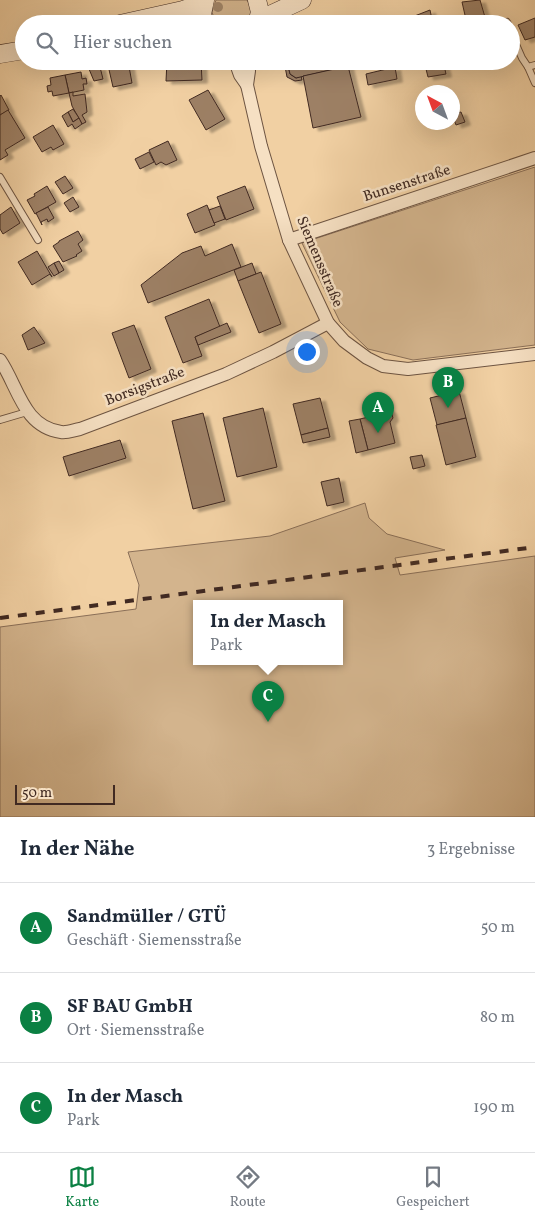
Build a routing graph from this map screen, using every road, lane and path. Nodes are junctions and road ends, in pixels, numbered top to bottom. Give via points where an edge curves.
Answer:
1 (257, 0) edge
2 (302, 0) edge
3 (204, 1) edge
4 (160, 15) edge
5 (202, 15) edge
6 (259, 15) edge
7 (272, 15) edge
8 (15, 52) edge
9 (520, 53) edge
10 (0, 54) edge
11 (531, 66) edge
12 (238, 70) edge
13 (249, 70) edge
14 (535, 82) edge
15 (247, 85) junction
16 (535, 158) edge
17 (0, 177) edge
18 (38, 240) dead end
19 (290, 240) junction
20 (328, 323) junction
21 (535, 354) edge
22 (0, 360) edge
23 (27, 412) junction
24 (0, 420) edge

1 - 6 main road
2 - 7 main road
3 - 4 main road
3 - 5 main road
8 - 10 main road
9 - 11 lane
11 - 14 lane
12 - 15 street, Siemensstraße
13 - 15 street, Siemensstraße
15 - 19 street, Siemensstraße via 261,146
16 - 19 street, Bunsenstraße
17 - 18 lane
19 - 20 street, Siemensstraße
20 - 21 street, Siemensstraße via 344,341 383,366 408,369
20 - 23 street, Borsigstraße via 226,374 80,429 63,433 50,429
22 - 23 street, Borsigstraße
23 - 24 lane

